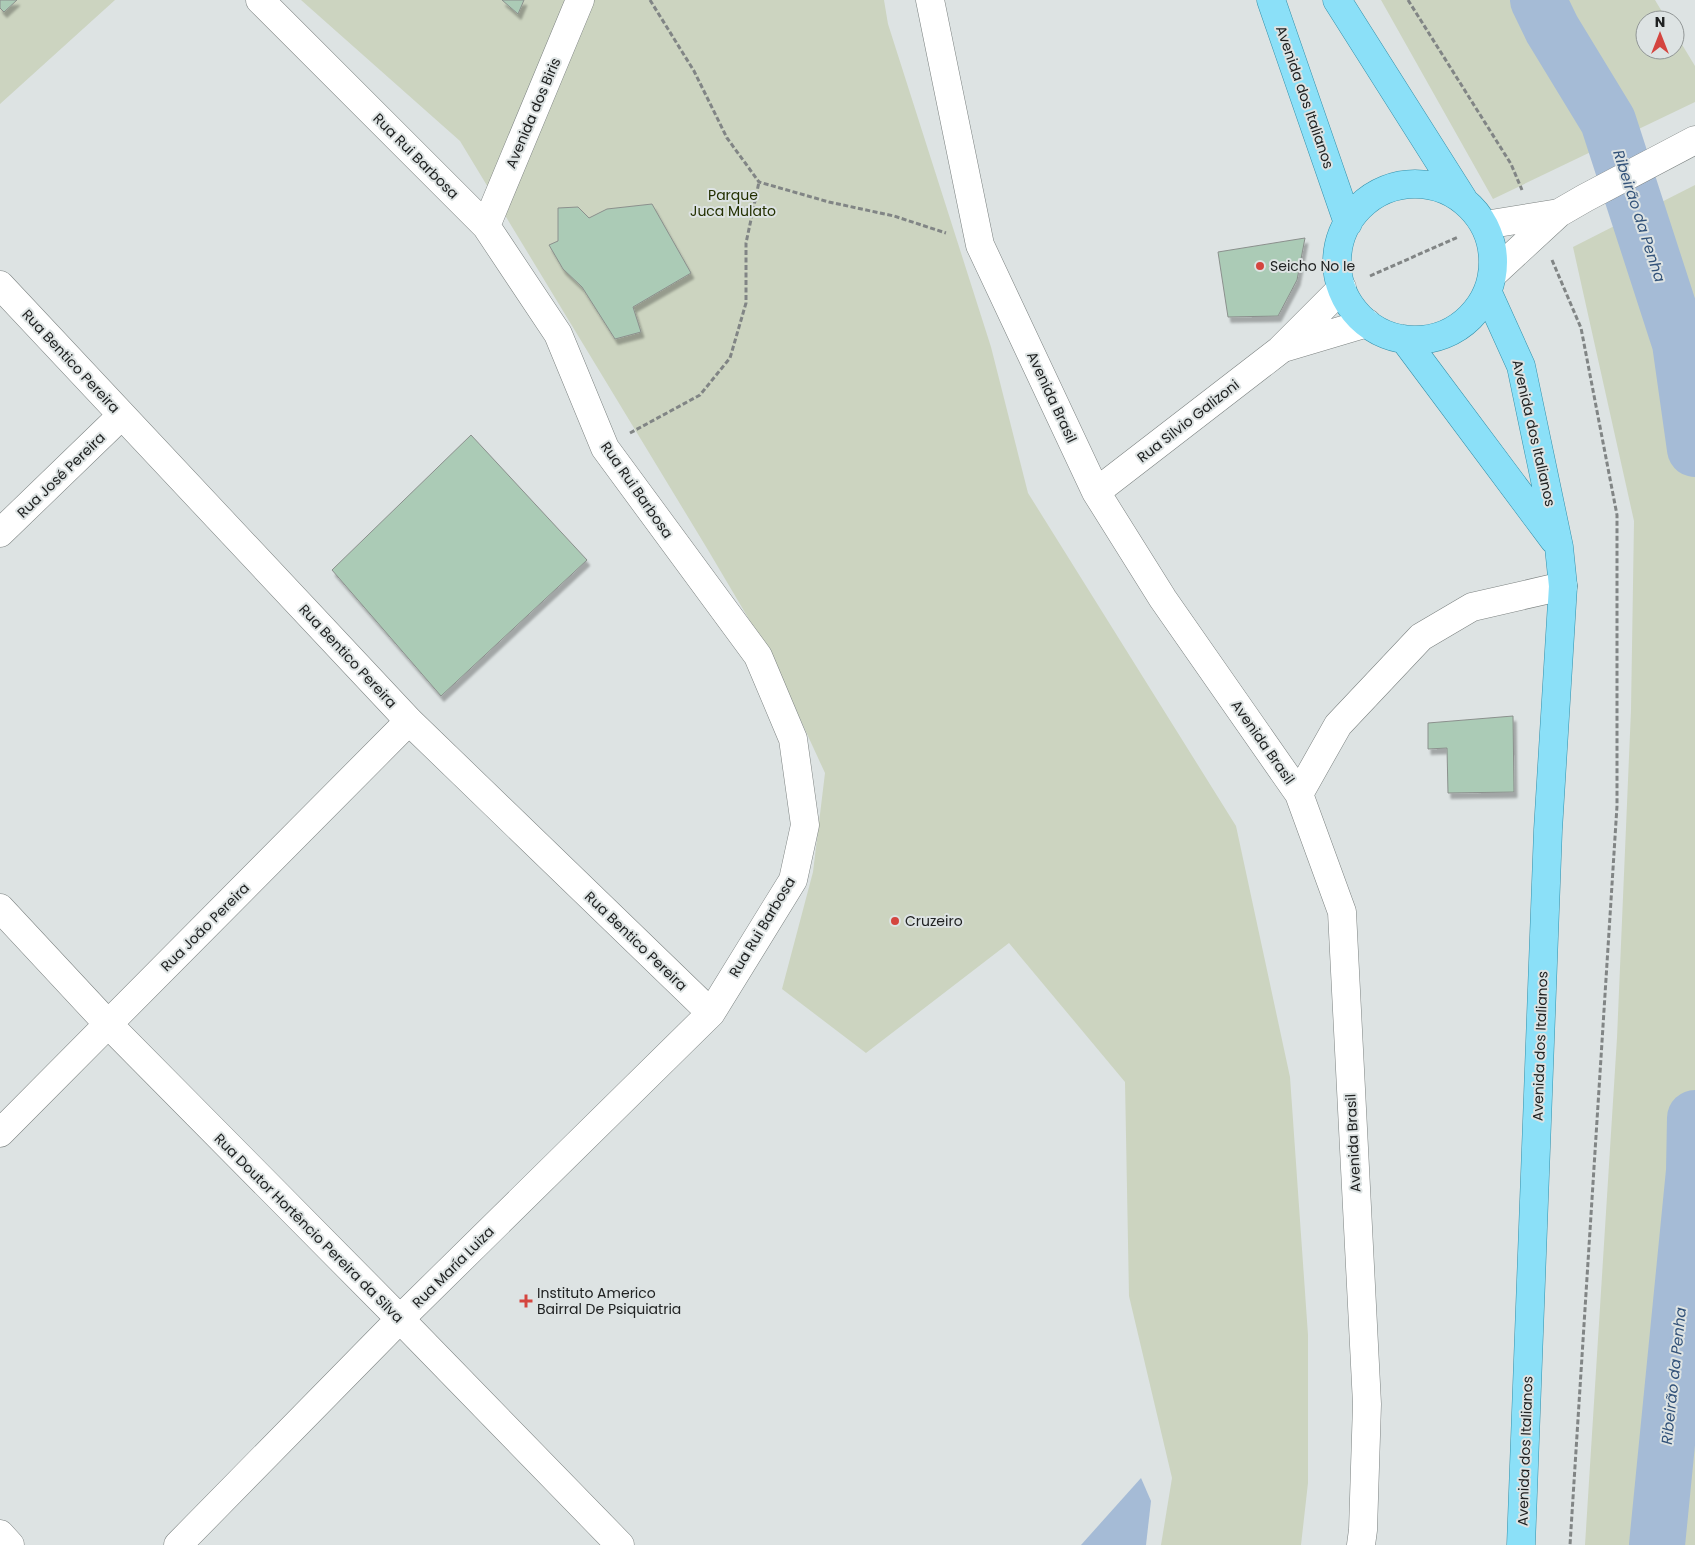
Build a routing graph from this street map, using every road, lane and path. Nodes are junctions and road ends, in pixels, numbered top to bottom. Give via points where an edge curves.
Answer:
1 (260, 0) edge
2 (580, 0) edge
3 (650, 0) edge
4 (930, 0) edge
5 (1271, 0) edge
6 (1337, 0) edge
7 (1686, 145) edge
8 (759, 182) junction
9 (1463, 199) junction
10 (1559, 213) junction
11 (1348, 223) junction
12 (1485, 225) junction
13 (486, 226) junction
14 (980, 245) junction
15 (1491, 284) junction
16 (0, 285) edge
17 (1342, 288) junction
18 (1367, 323) junction
19 (1404, 339) junction
20 (1280, 350) junction
21 (121, 416) junction
22 (604, 448) junction
23 (1096, 492) junction
24 (0, 533) edge
25 (1560, 547) junction
26 (1563, 586) junction
27 (409, 721) junction
28 (1299, 794) junction
29 (0, 908) edge
30 (710, 1013) junction
31 (108, 1024) junction
32 (0, 1133) edge
33 (400, 1319) junction
34 (0, 1534) edge
35 (611, 1542) edge
36 (10, 1545) edge
37 (178, 1545) edge
38 (1361, 1545) edge
39 (1521, 1545) edge

1 - 13 street, Rua Rui Barbosa
2 - 13 street, Avenida dos Biris
3 - 8 path via 694,71 727,138
4 - 14 street, Avenida Brasil
5 - 11 main road, Avenida dos Italianos
6 - 9 main road
7 - 10 street
8 - 14 path via 894,216
8 - 22 path via 746,243 746,303 730,358 700,395
9 - 11 main road via 1440,187 1414,184 1388,189 1365,202
9 - 12 main road
10 - 12 street
10 - 15 street
11 - 17 main road via 1339,244 1337,266
12 - 15 main road, Avenida dos Italianos
12 - 17 path
13 - 22 street, Rua Rui Barbosa via 558,334
14 - 23 street, Avenida Brasil
15 - 19 main road via 1474,315 1454,330 1430,339
15 - 25 main road, Avenida dos Italianos via 1521,366
16 - 21 street, Rua Bentico Pereira
17 - 18 main road via 1352,308
17 - 20 street, Rua Silvio Galizoni
18 - 19 main road via 1385,334
18 - 20 street, Rua Silvio Galizoni
19 - 25 main road, Avenida dos Italianos
20 - 23 street, Rua Silvio Galizoni
21 - 24 street, Rua José Pereira
21 - 27 street, Rua Bentico Pereira
22 - 30 street, Rua Rui Barbosa via 758,656 793,739 805,825 793,880
23 - 28 street, Avenida Brasil via 1163,599
25 - 26 main road, Avenida dos Italianos
26 - 28 street via 1472,607 1421,637 1338,725
26 - 39 main road, Avenida dos Italianos via 1548,830
27 - 30 street, Rua Bentico Pereira
27 - 31 street, Rua João Pereira
28 - 38 street, Avenida Brasil via 1342,912 1367,1404
29 - 31 street, Rua Doutor Hortêncio Pereira da Silva
30 - 33 street, Rua María Luiza
31 - 32 street, Rua João Pereira
31 - 33 street, Rua Doutor Hortêncio Pereira da Silva
33 - 35 street, Rua Doutor Hortêncio Pereira da Silva
33 - 37 street, Rua María Luiza
34 - 36 street

